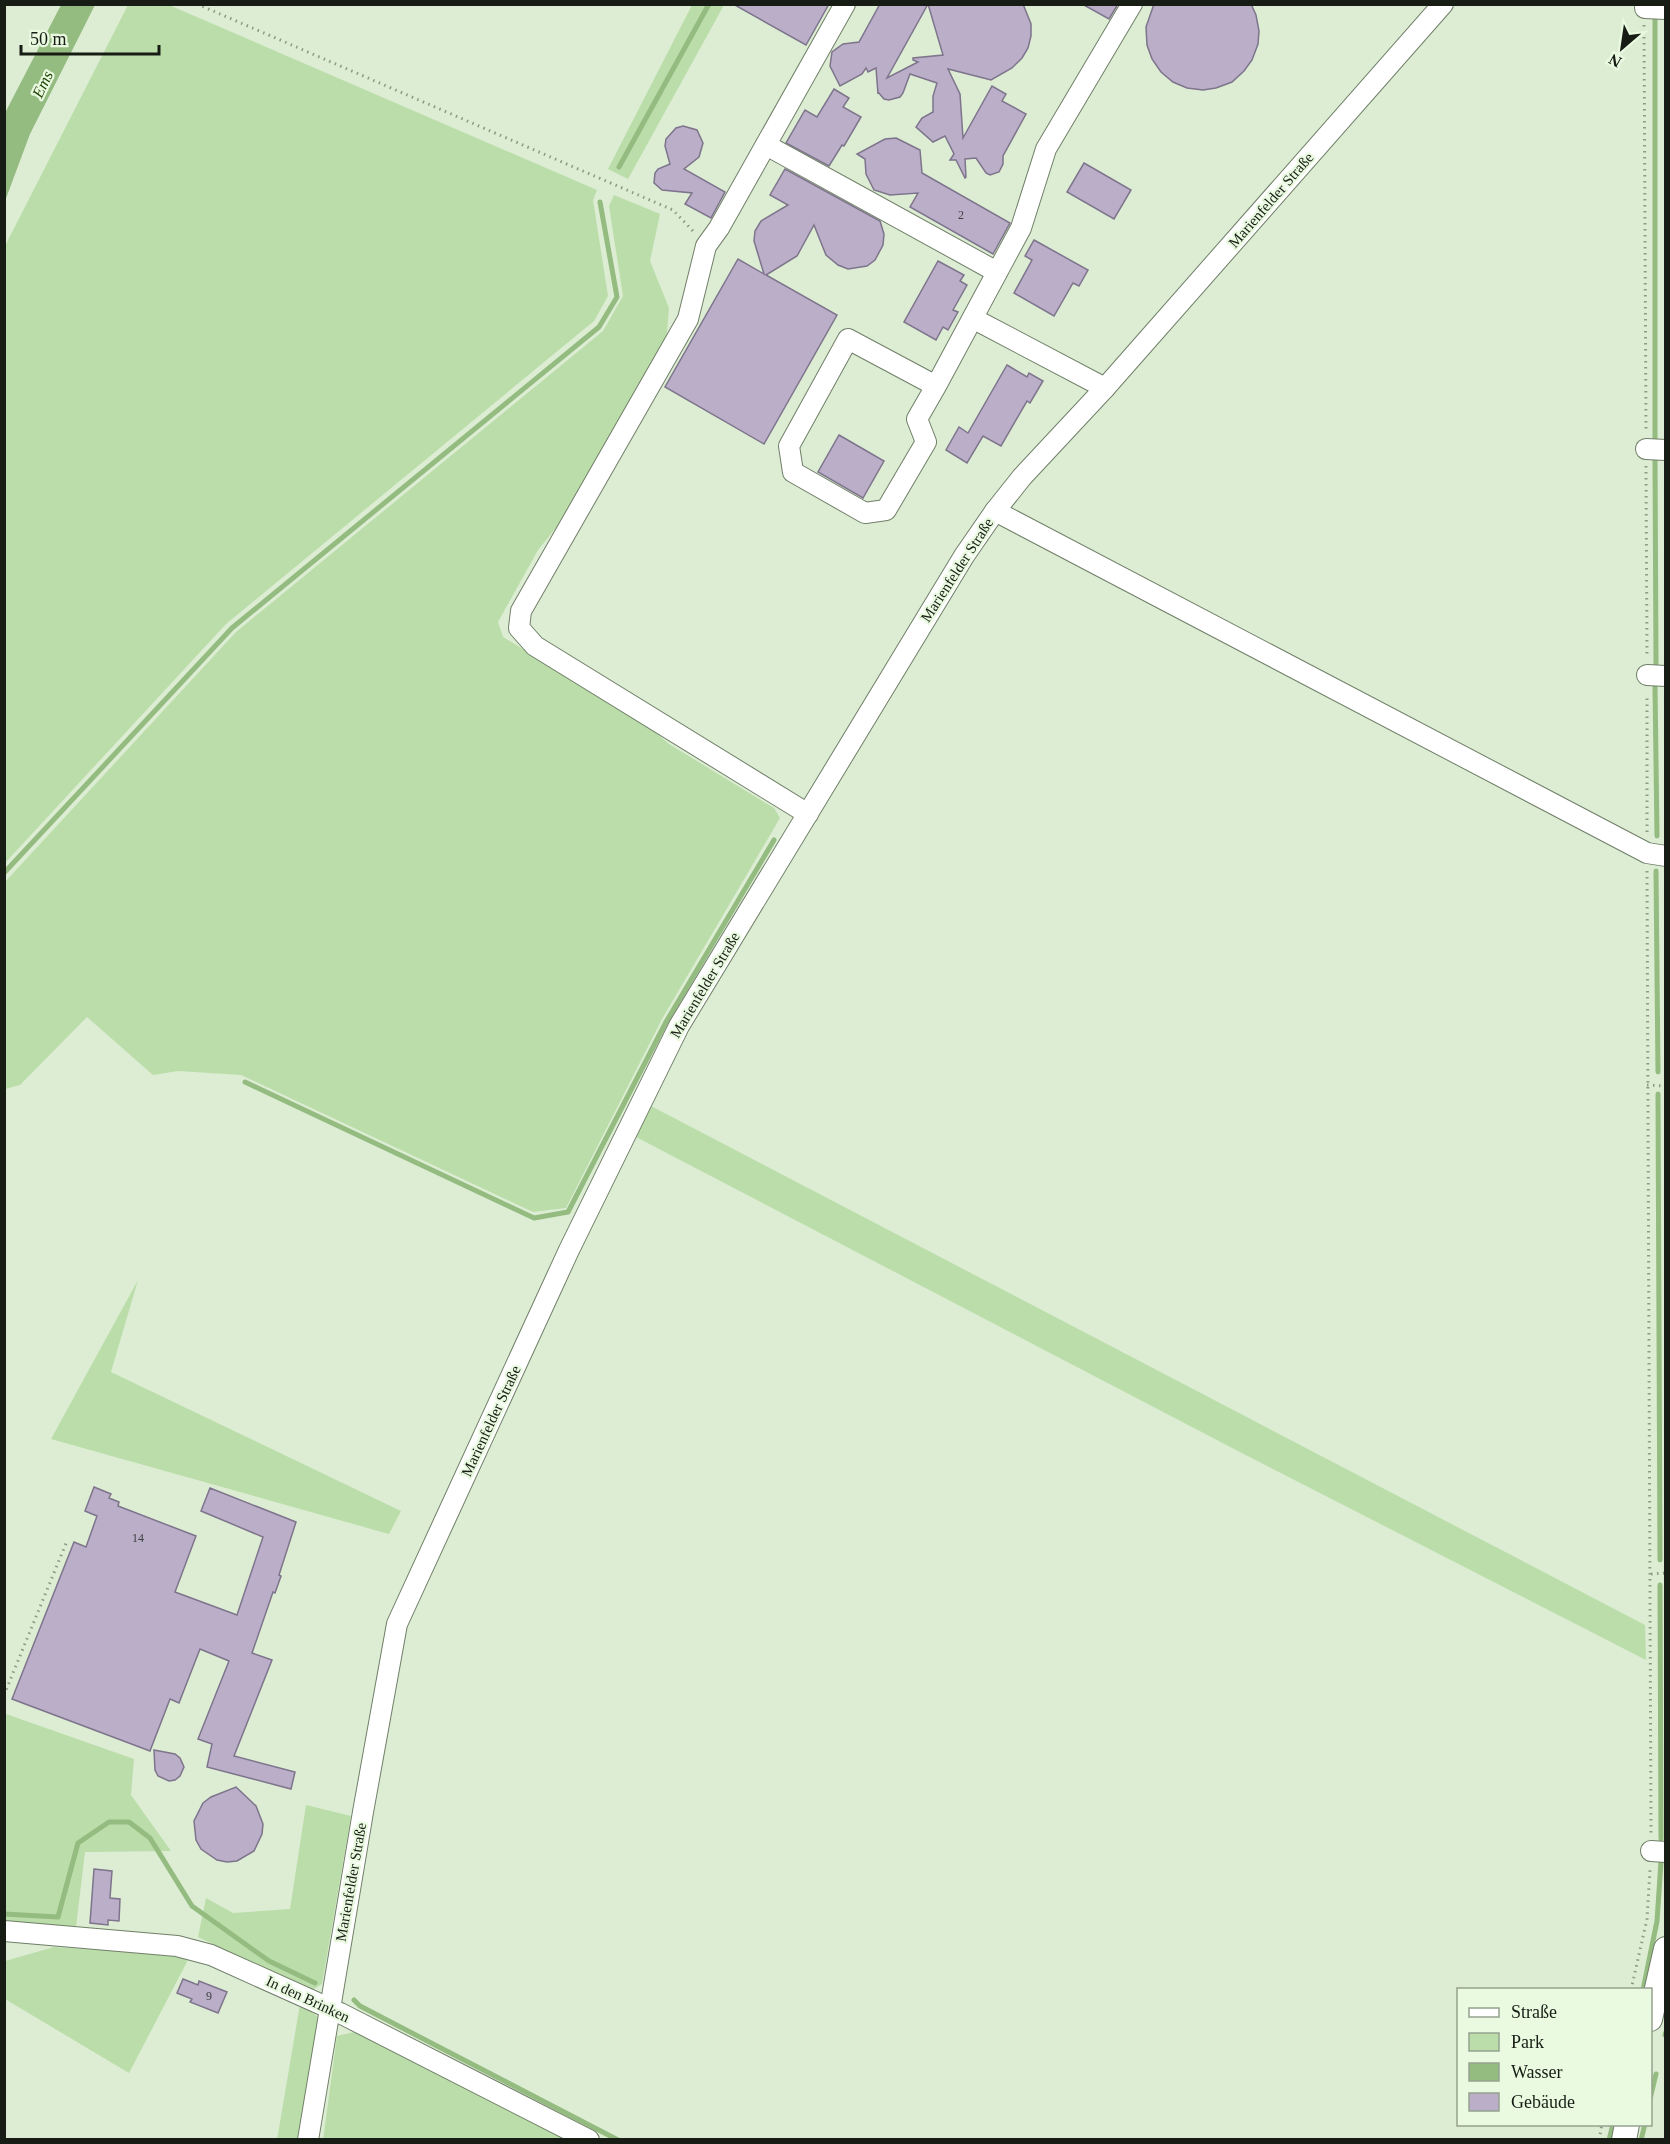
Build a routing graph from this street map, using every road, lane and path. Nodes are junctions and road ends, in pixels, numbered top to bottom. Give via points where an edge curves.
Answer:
1 (197, 4) edge
2 (845, 4) edge
3 (1132, 4) edge
4 (1443, 4) edge
5 (1645, 8) joint
6 (1665, 9) edge
7 (766, 145) junction
8 (706, 246) junction
9 (997, 272) junction
10 (974, 319) junction
11 (936, 386) junction
12 (1105, 388) junction
13 (1656, 449) edge
14 (995, 511) junction
15 (1656, 676) edge
16 (808, 814) junction
17 (1656, 854) edge
18 (1647, 1085) junction
19 (1665, 1086) edge
20 (67, 1541) dead end
21 (1665, 1573) edge
22 (1650, 1574) junction
23 (4, 1695) edge
24 (1658, 1852) edge
25 (4, 1931) edge
26 (1665, 1948) edge
27 (1631, 1988) edge
28 (329, 2009) junction
29 (1652, 2010) edge
30 (309, 2139) edge
31 (589, 2139) edge

1 - 8 path via 673,210
2 - 7 street
3 - 9 street via 1046,149 1021,228
4 - 12 street, Marienfelder Straße
5 - 6 street
5 - 13 path
7 - 8 street
7 - 9 street
8 - 16 street via 688,319 521,611 519,628 535,646
9 - 10 street
10 - 11 street
10 - 12 street
11 - 11 street via 848,339 789,446 794,472 865,513 886,510 926,442 917,419
12 - 14 street, Marienfelder Straße
13 - 15 path
14 - 16 street, Marienfelder Straße
14 - 17 street
15 - 17 path
16 - 28 street, Marienfelder Straße via 679,1026 569,1250 397,1624
17 - 18 path
18 - 19 path
18 - 22 path
20 - 23 path
21 - 22 path
22 - 24 path
24 - 27 path
25 - 28 street, In den Brinken via 177,1946 211,1955
26 - 29 main road
28 - 30 street, Marienfelder Straße
28 - 31 street, In den Brinken

